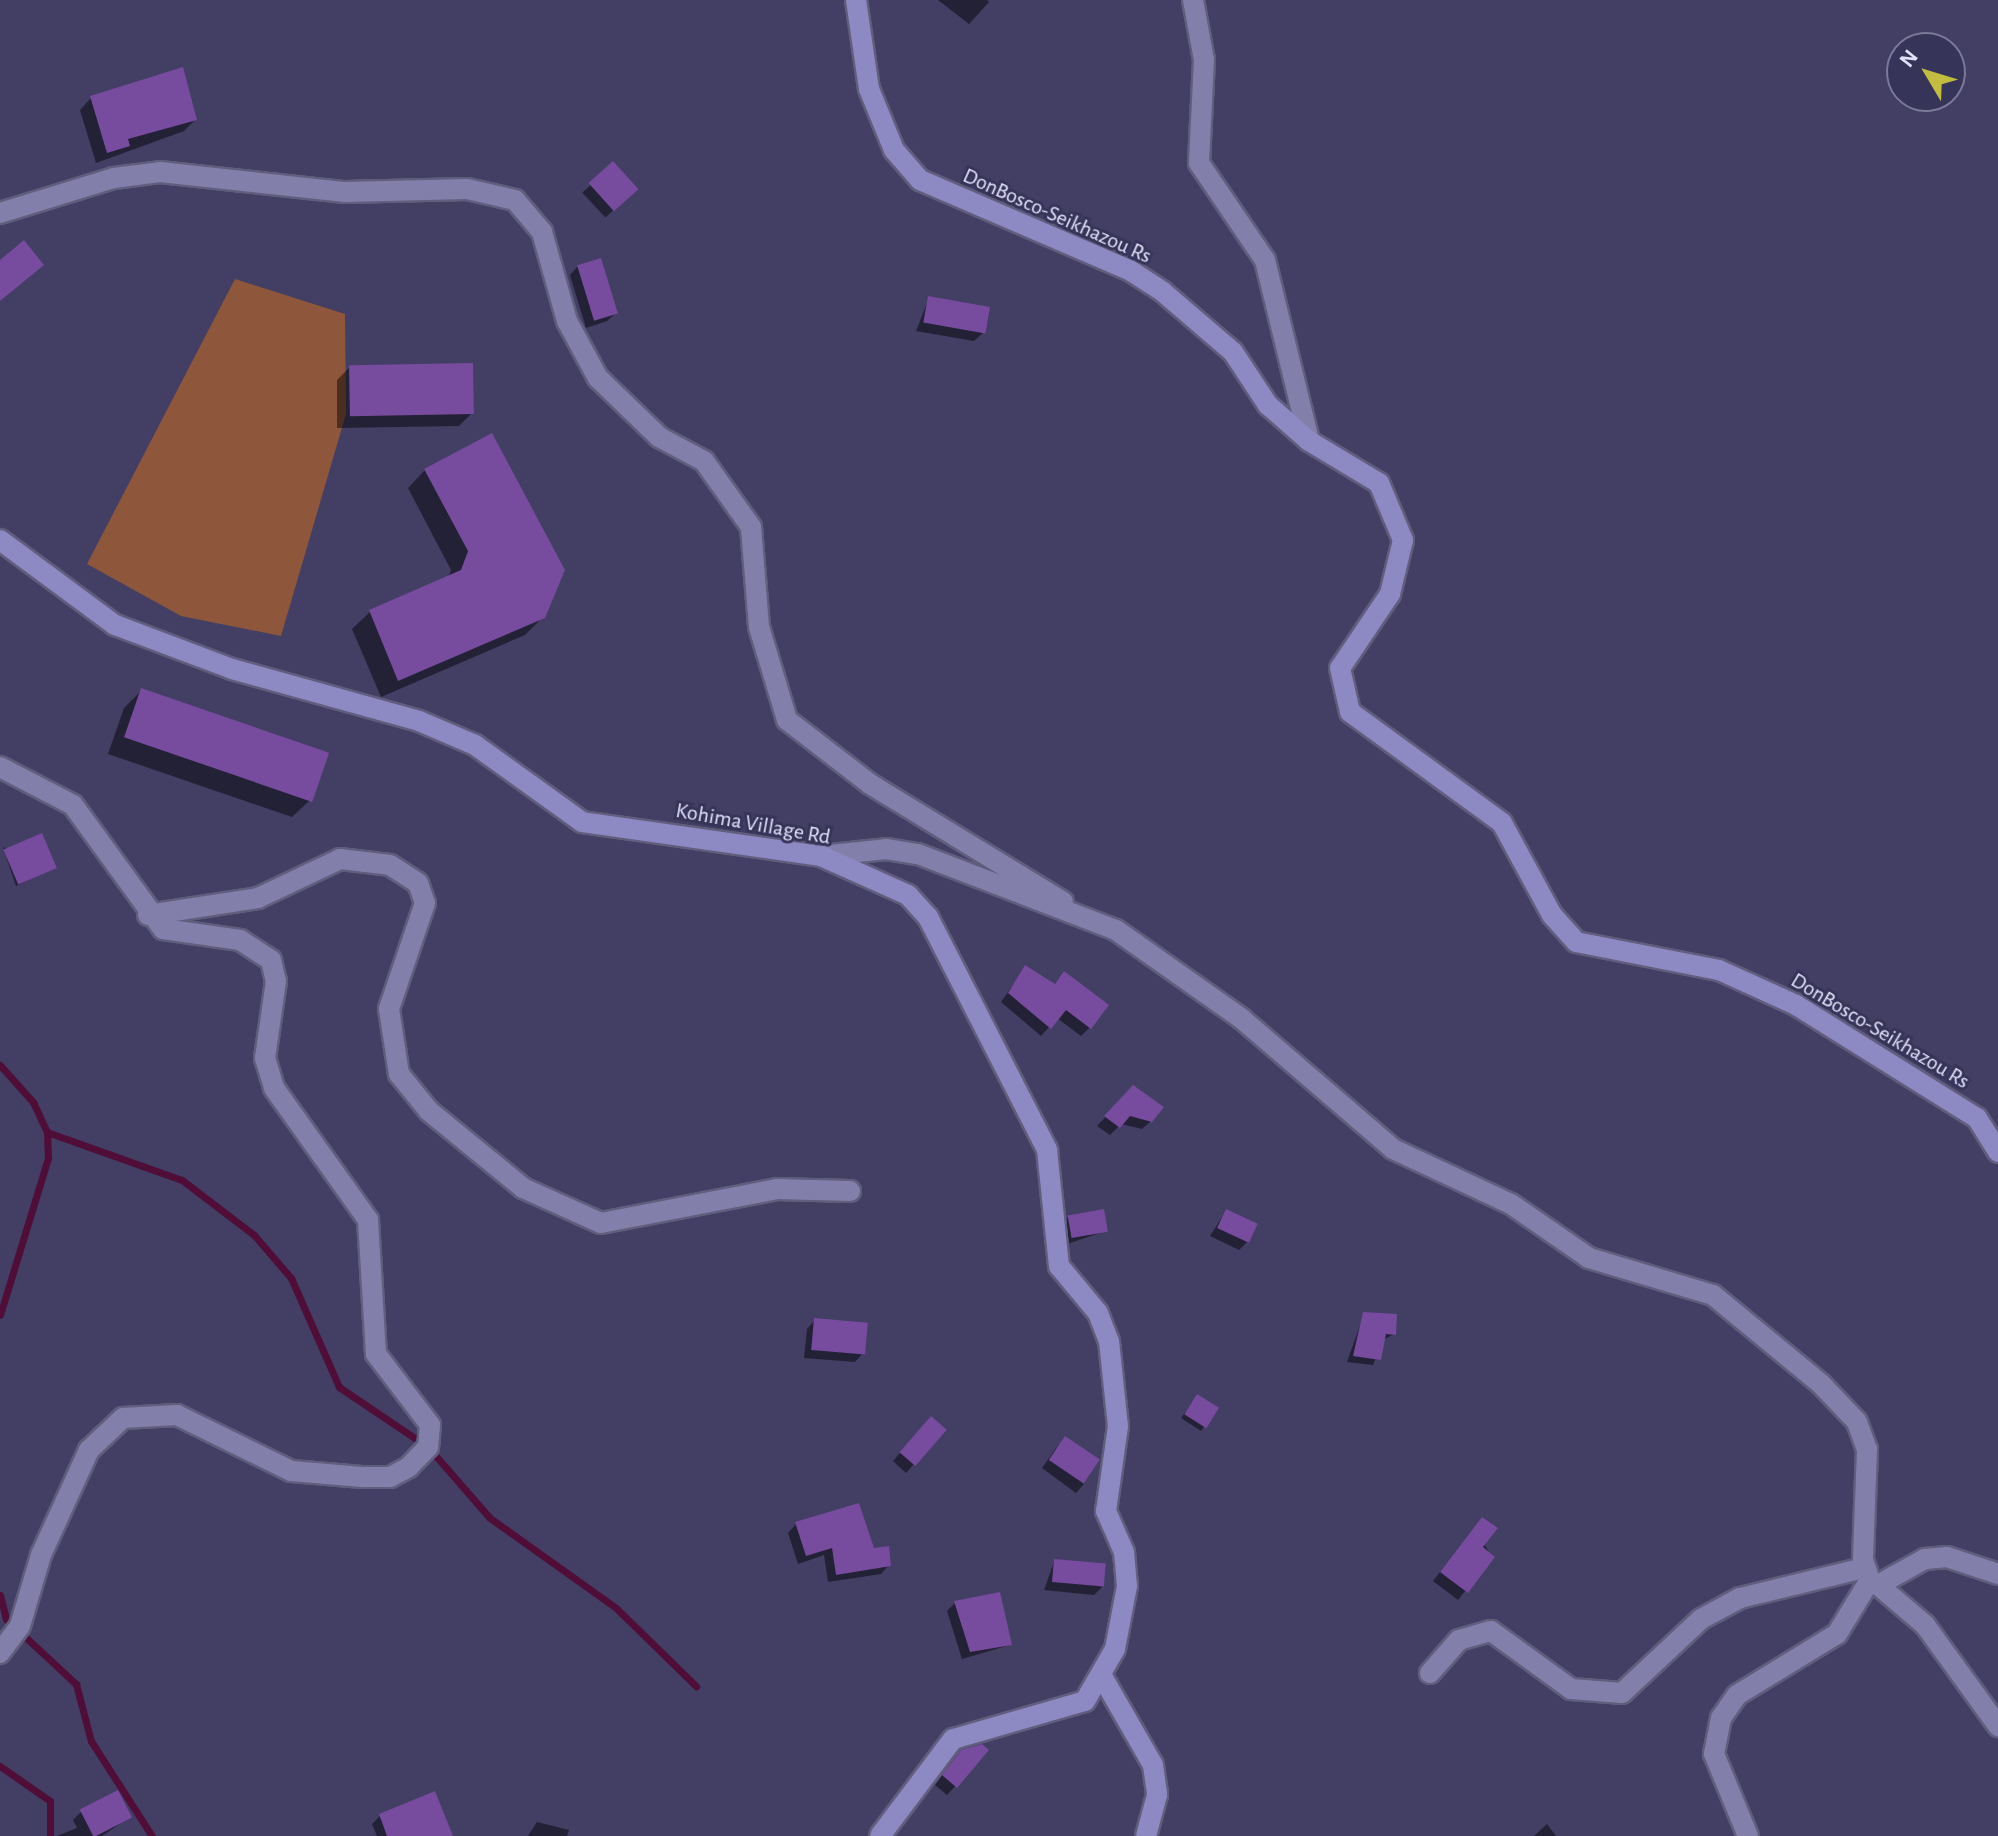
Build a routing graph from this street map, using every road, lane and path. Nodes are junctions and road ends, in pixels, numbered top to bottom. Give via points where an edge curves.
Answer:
1 (856, 0) edge
2 (1193, 0) edge
3 (0, 213) edge
4 (1309, 441) junction
5 (0, 540) edge
6 (0, 767) edge
7 (821, 856) junction
8 (148, 915) junction
9 (1090, 918) junction
10 (1998, 1152) edge
11 (850, 1191) dead end
12 (1998, 1574) edge
13 (1871, 1578) junction
14 (9, 1641) edge
15 (1430, 1673) dead end
16 (1103, 1678) junction
17 (1998, 1726) edge
18 (880, 1836) edge
19 (1146, 1836) edge
20 (1748, 1836) edge

1 - 4 main road, DonBosco-Seikhazou Rs via 869,89 894,150 920,180 1131,271 1163,292 1233,352 1268,405
2 - 4 street via 1204,60 1199,163 1265,260
3 - 9 street via 114,178 160,172 345,192 467,189 515,200 542,232 567,321 598,378 647,428 704,461 751,527 759,627 787,720 810,745
4 - 10 main road, DonBosco-Seikhazou Rs via 1379,483 1401,522 1390,594 1340,668 1350,712 1502,823 1552,915 1576,942 1719,970 1796,1005 1977,1118
5 - 7 main road, Kohima Village Rd via 115,625 232,669 419,721 475,745 582,822
6 - 8 street via 73,805
7 - 9 street via 918,854
7 - 16 main road, Kohima Village Rd via 908,895 928,917 1047,1150 1059,1266 1104,1327 1118,1426 1106,1511 1124,1552 1127,1598
8 - 11 street via 258,898 340,859 390,865 418,883 425,903 389,1009 399,1074 429,1111 523,1188 601,1223 777,1189
8 - 14 street via 180,934 240,940 271,960 276,981 265,1058 274,1088 368,1220 376,1354 430,1425 428,1447 390,1477 311,1473 257,1456 199,1421 123,1418 89,1450
9 - 13 street via 1169,963 1393,1149 1511,1204 1589,1258 1645,1280 1689,1284 1731,1308 1857,1422 1870,1475
12 - 13 street via 1947,1557
13 - 15 street via 1740,1598 1701,1619 1622,1693 1571,1689 1491,1631 1459,1640
13 - 17 street via 1934,1635
13 - 20 street via 1837,1634 1737,1695 1721,1718 1714,1754
16 - 18 main road, Kohima Village Rd via 1085,1701 1051,1715 953,1739
16 - 19 main road via 1153,1765 1157,1795

